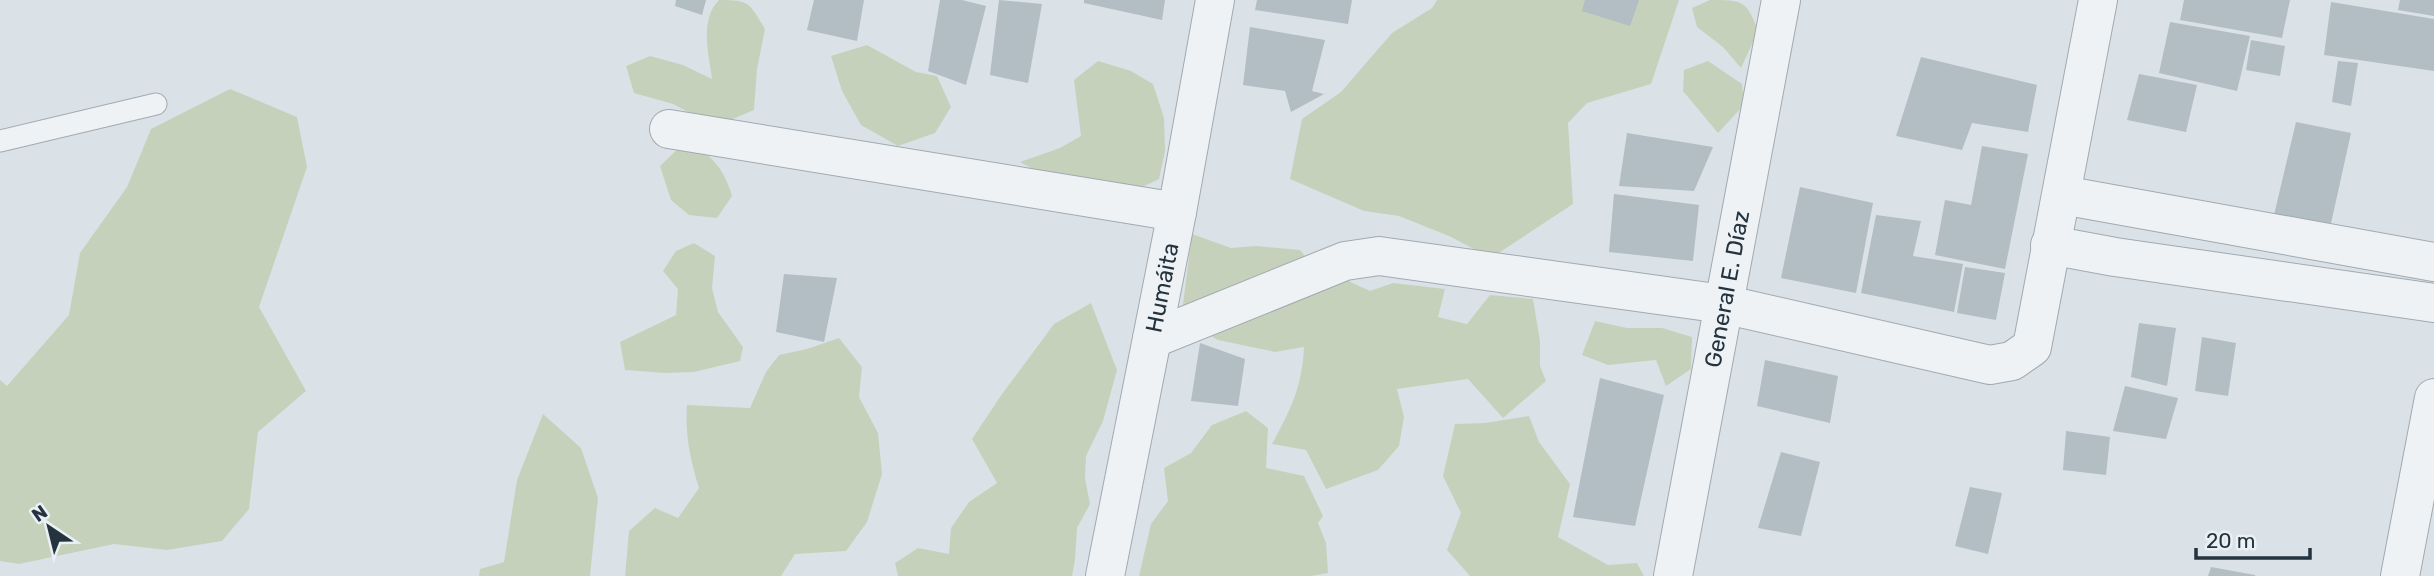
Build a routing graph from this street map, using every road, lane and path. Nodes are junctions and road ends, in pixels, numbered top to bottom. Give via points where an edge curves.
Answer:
1 (1215, 0) edge
2 (1781, 0) edge
3 (2098, 0) edge
4 (156, 104) dead end
5 (669, 129) dead end
6 (0, 142) edge
7 (2062, 195) junction
8 (1177, 212) junction
9 (2050, 245) junction
10 (2434, 261) edge
11 (2434, 303) edge
12 (1723, 304) junction
13 (1152, 339) junction
14 (2434, 398) edge
15 (1105, 576) edge
16 (1673, 576) edge
17 (2400, 576) edge

1 - 8 street, Humáita
2 - 12 street, General E. Díaz
3 - 7 street
4 - 6 lane
5 - 8 street
7 - 9 street
7 - 10 street
8 - 13 street, Humáita
9 - 11 street
9 - 12 street via 2032,347 2012,360 1990,365
12 - 13 street via 1380,256 1345,261
12 - 16 street, General E. Díaz
13 - 15 street, Humáita
14 - 17 street

